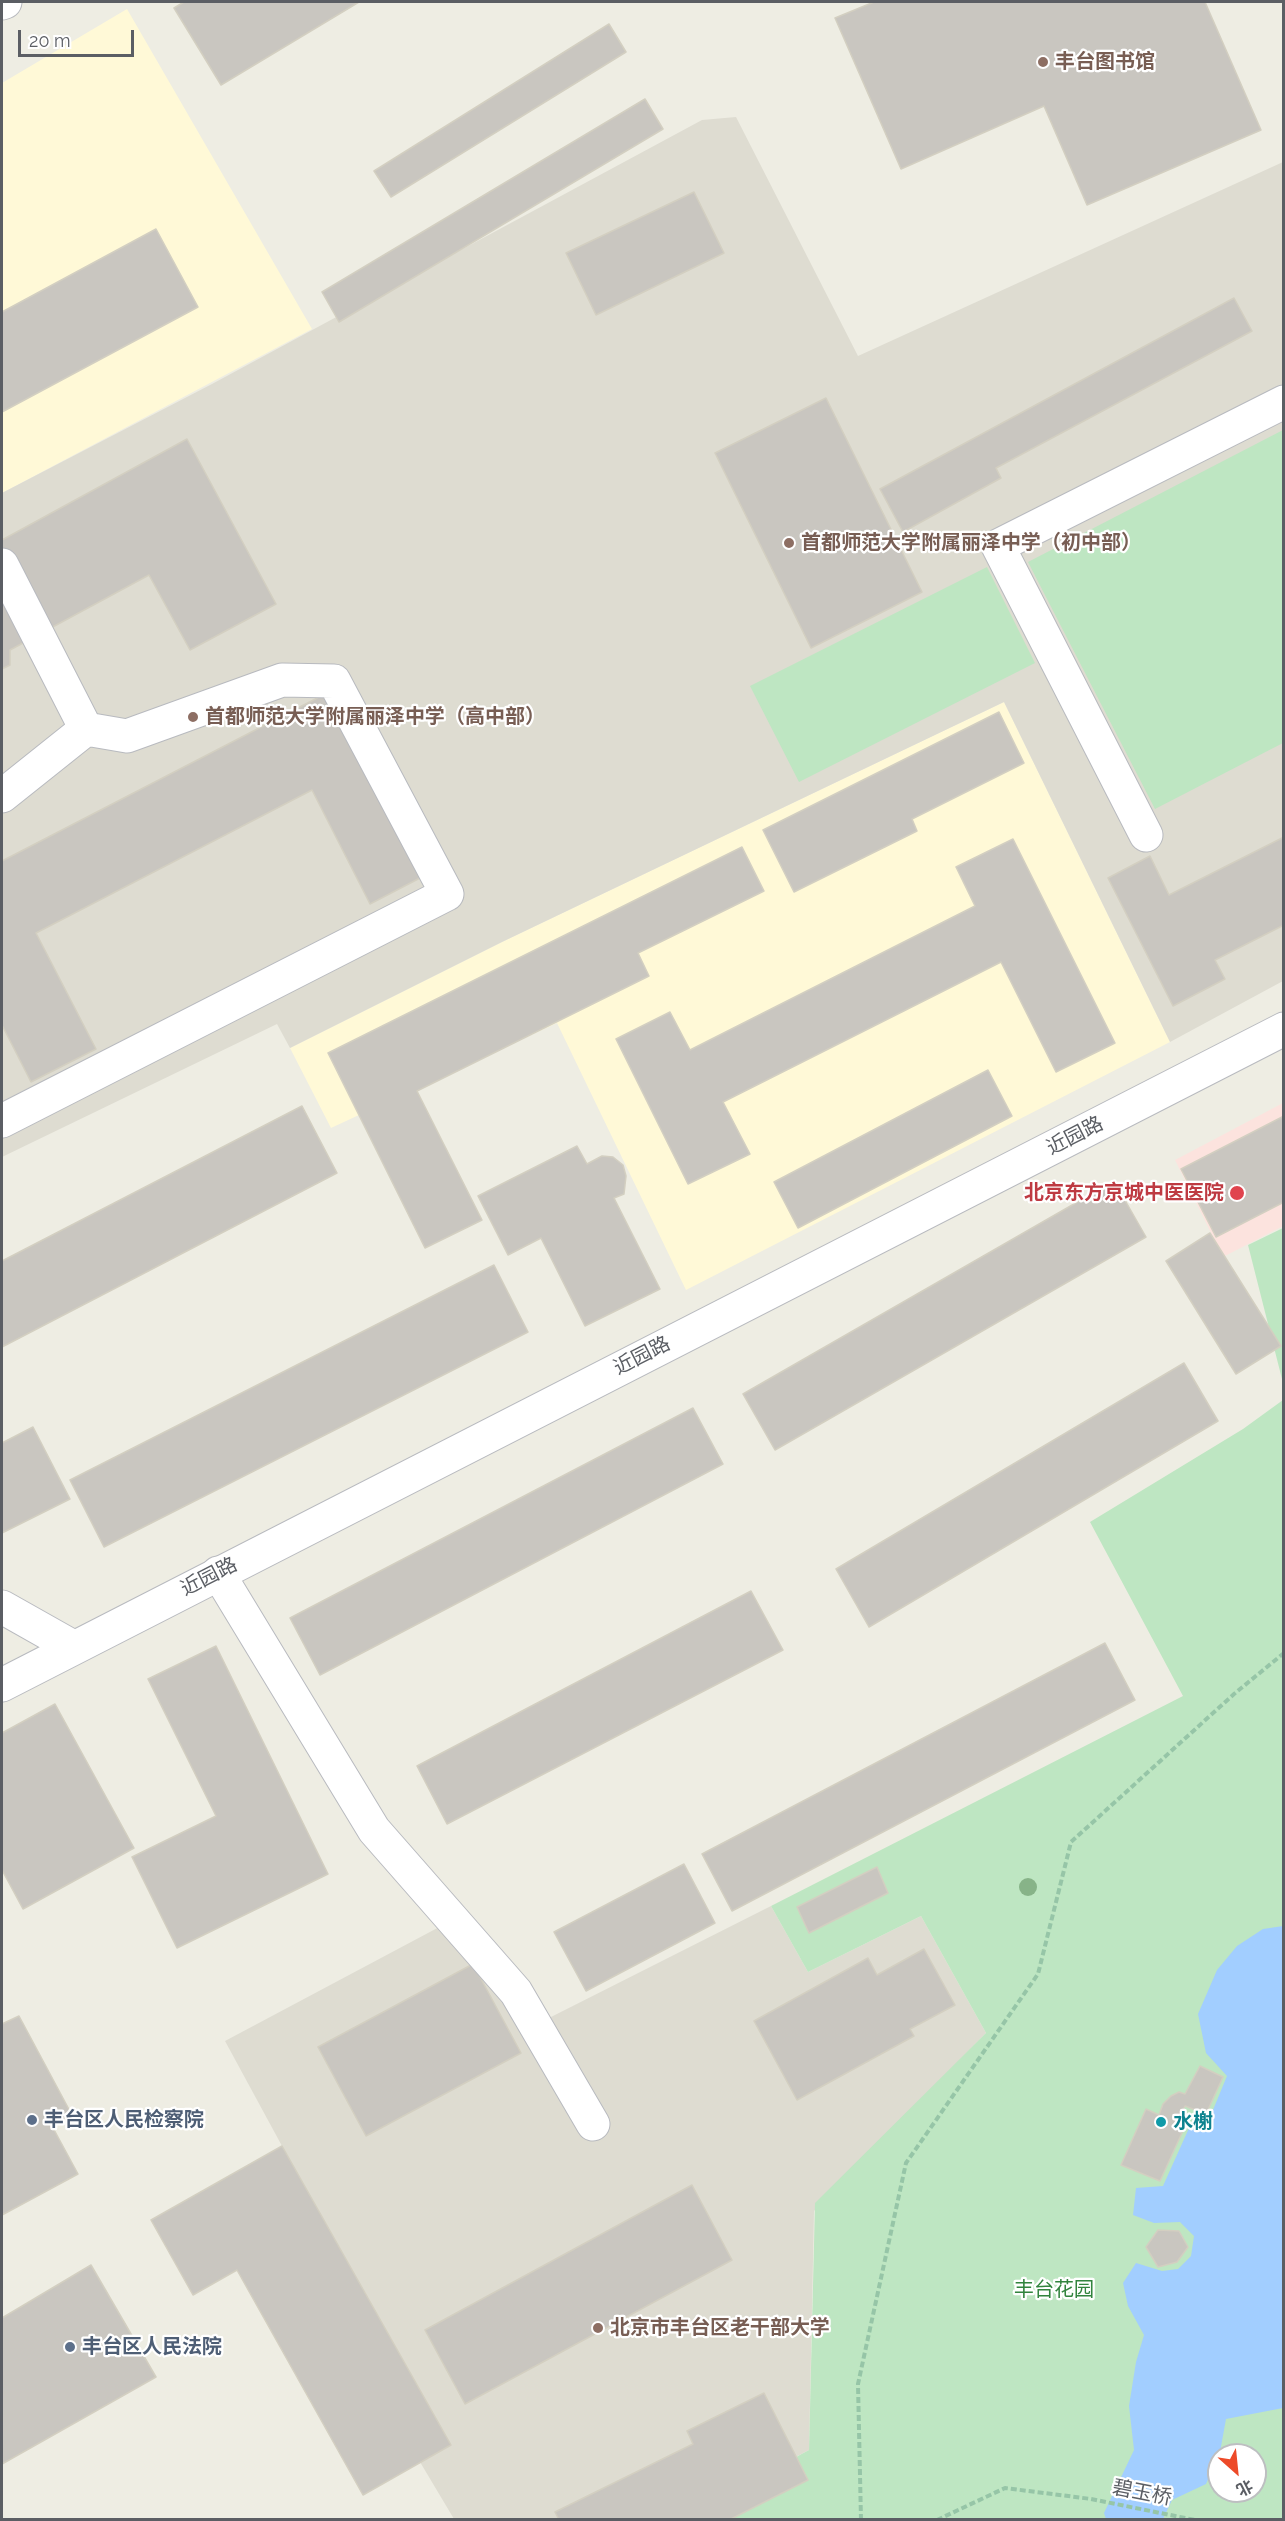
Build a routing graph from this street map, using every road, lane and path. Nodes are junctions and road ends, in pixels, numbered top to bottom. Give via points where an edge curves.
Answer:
1 (1284, 402) edge
2 (2, 565) edge
3 (86, 729) junction
4 (2, 796) edge
5 (1146, 835) dead end
6 (1284, 1029) edge
7 (2, 1121) edge
8 (218, 1573) junction
9 (2, 1606) edge
10 (73, 1647) junction
11 (1284, 1653) edge
12 (2, 1685) edge
13 (593, 2124) dead end
14 (861, 2520) edge
15 (937, 2520) edge
16 (1195, 2520) edge

1 - 5 street via 998,546
2 - 3 street
3 - 4 street
3 - 7 street via 127,736 282,680 334,681 447,894
6 - 8 street, 近园路
8 - 10 street, 近园路
8 - 13 street via 374,1830 516,1992
9 - 10 street
10 - 12 street, 近园路
11 - 14 path via 1071,1842 1038,1974 906,2163 858,2384
15 - 16 path, 碧玉桥 via 1005,2488 1091,2499

